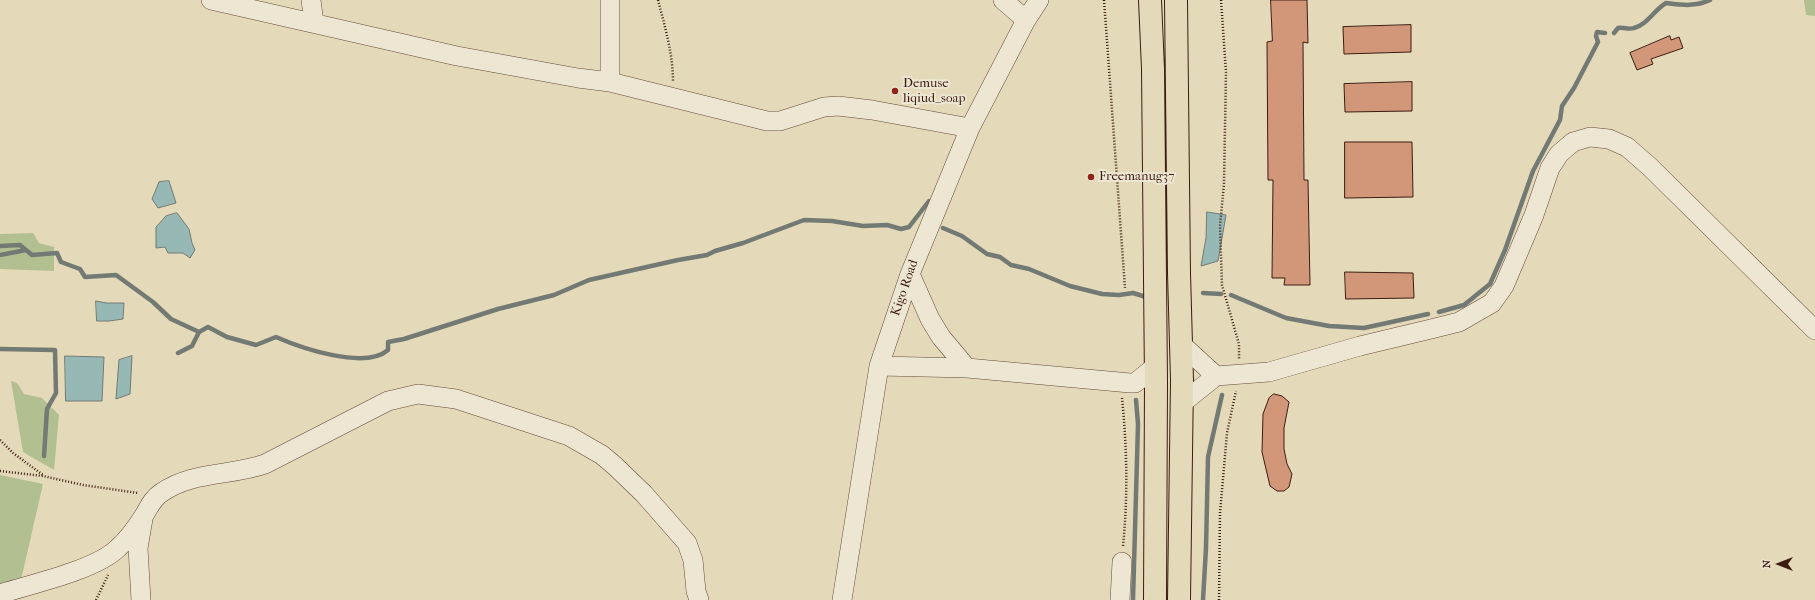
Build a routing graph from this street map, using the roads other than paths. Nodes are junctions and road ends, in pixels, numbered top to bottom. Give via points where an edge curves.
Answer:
1 (211, 0) edge
2 (311, 0) edge
3 (610, 0) edge
4 (1003, 0) edge
5 (1039, 0) edge
6 (1176, 0) edge
7 (1148, 4) edge
8 (1026, 20) junction
9 (314, 23) junction
10 (610, 82) junction
11 (970, 128) junction
12 (910, 274) junction
13 (1815, 330) edge
14 (1181, 344) junction
15 (879, 366) junction
16 (1156, 366) junction
17 (967, 368) junction
18 (1216, 376) junction
19 (1127, 382) junction
20 (1156, 401) junction
21 (1181, 404) junction
22 (144, 516) junction
23 (1122, 562) road end
24 (0, 594) edge
25 (141, 600) edge
26 (699, 600) edge
27 (842, 600) edge
28 (1120, 600) edge
29 (1155, 600) edge
30 (1179, 600) edge

1 - 9 street
2 - 9 street
3 - 10 street
4 - 8 street
5 - 8 street, Kigo Road
6 - 14 highway
7 - 16 highway via 1153,69
8 - 11 street, Kigo Road
9 - 10 street via 457,56
10 - 11 street via 766,121 780,121 824,107 838,106
11 - 12 street, Kigo Road
12 - 15 street, Kigo Road
12 - 17 street via 930,319 941,337
13 - 18 street via 1627,146 1609,139 1590,137 1573,142 1559,154 1550,168 1534,215 1504,286 1492,303 1459,322 1269,372
14 - 18 street
14 - 21 highway
15 - 17 street
15 - 27 street, Kigo Road
16 - 19 street
16 - 20 highway
17 - 19 street
18 - 21 street
19 - 20 street
20 - 29 highway
21 - 30 highway
22 - 24 street via 118,549 96,563
22 - 25 street via 138,548
22 - 26 street via 151,501 173,486 201,476 265,464 401,397 418,394 456,399 569,436 602,455 644,494 687,544 693,560
23 - 28 street

